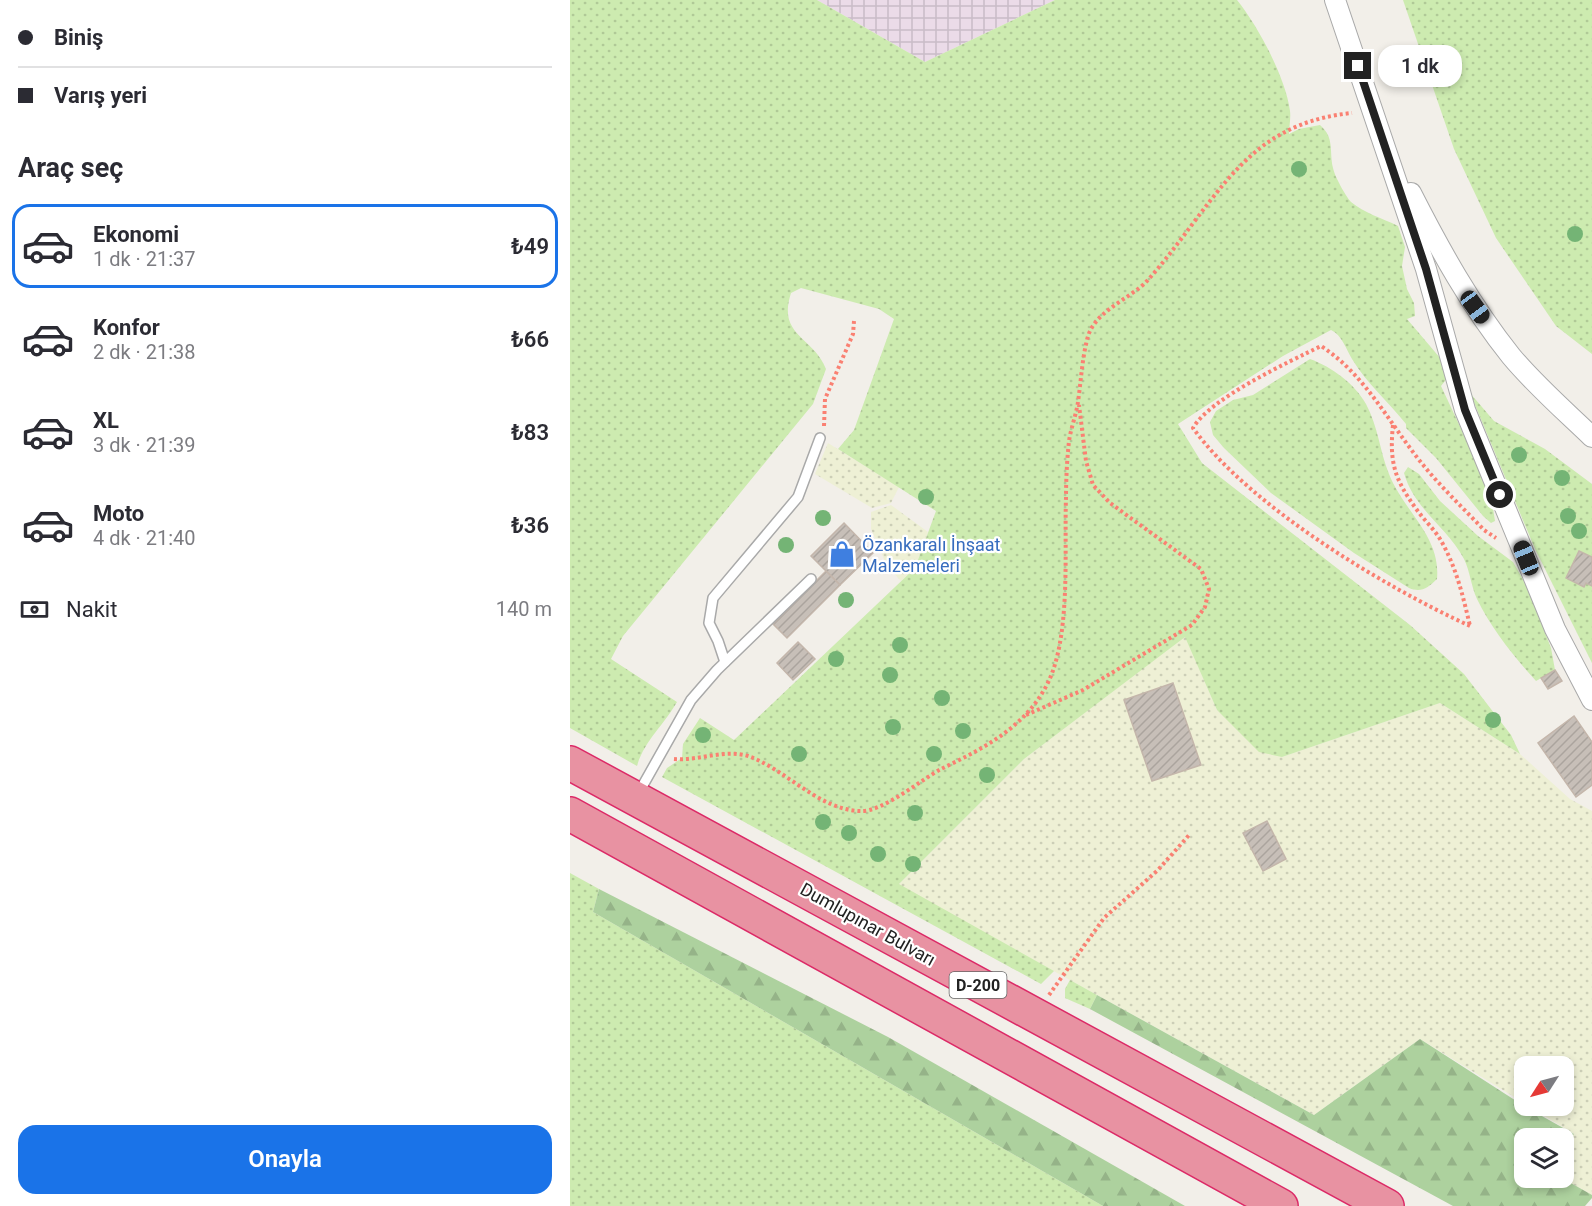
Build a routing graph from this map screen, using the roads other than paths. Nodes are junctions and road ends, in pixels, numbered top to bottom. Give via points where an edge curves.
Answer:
1 (1335, 0) edge
2 (1375, 117) junction
3 (1592, 437) edge
4 (820, 438) road end
5 (811, 579) dead end
6 (725, 662) junction
7 (1592, 700) edge
8 (570, 763) edge
9 (635, 798) junction
10 (570, 814) edge
11 (1281, 1206) edge
12 (1387, 1206) edge

1 - 2 street
2 - 3 street via 1445,258 1475,307 1512,357
2 - 7 street via 1426,269 1465,410 1555,629
4 - 6 lane via 798,496 713,598 708,624
5 - 6 lane
6 - 9 lane via 691,700
8 - 9 highway, Dumlupınar Bulvarı / D-200
9 - 12 highway, Dumlupınar Bulvarı / D-200
10 - 11 highway, D-200

